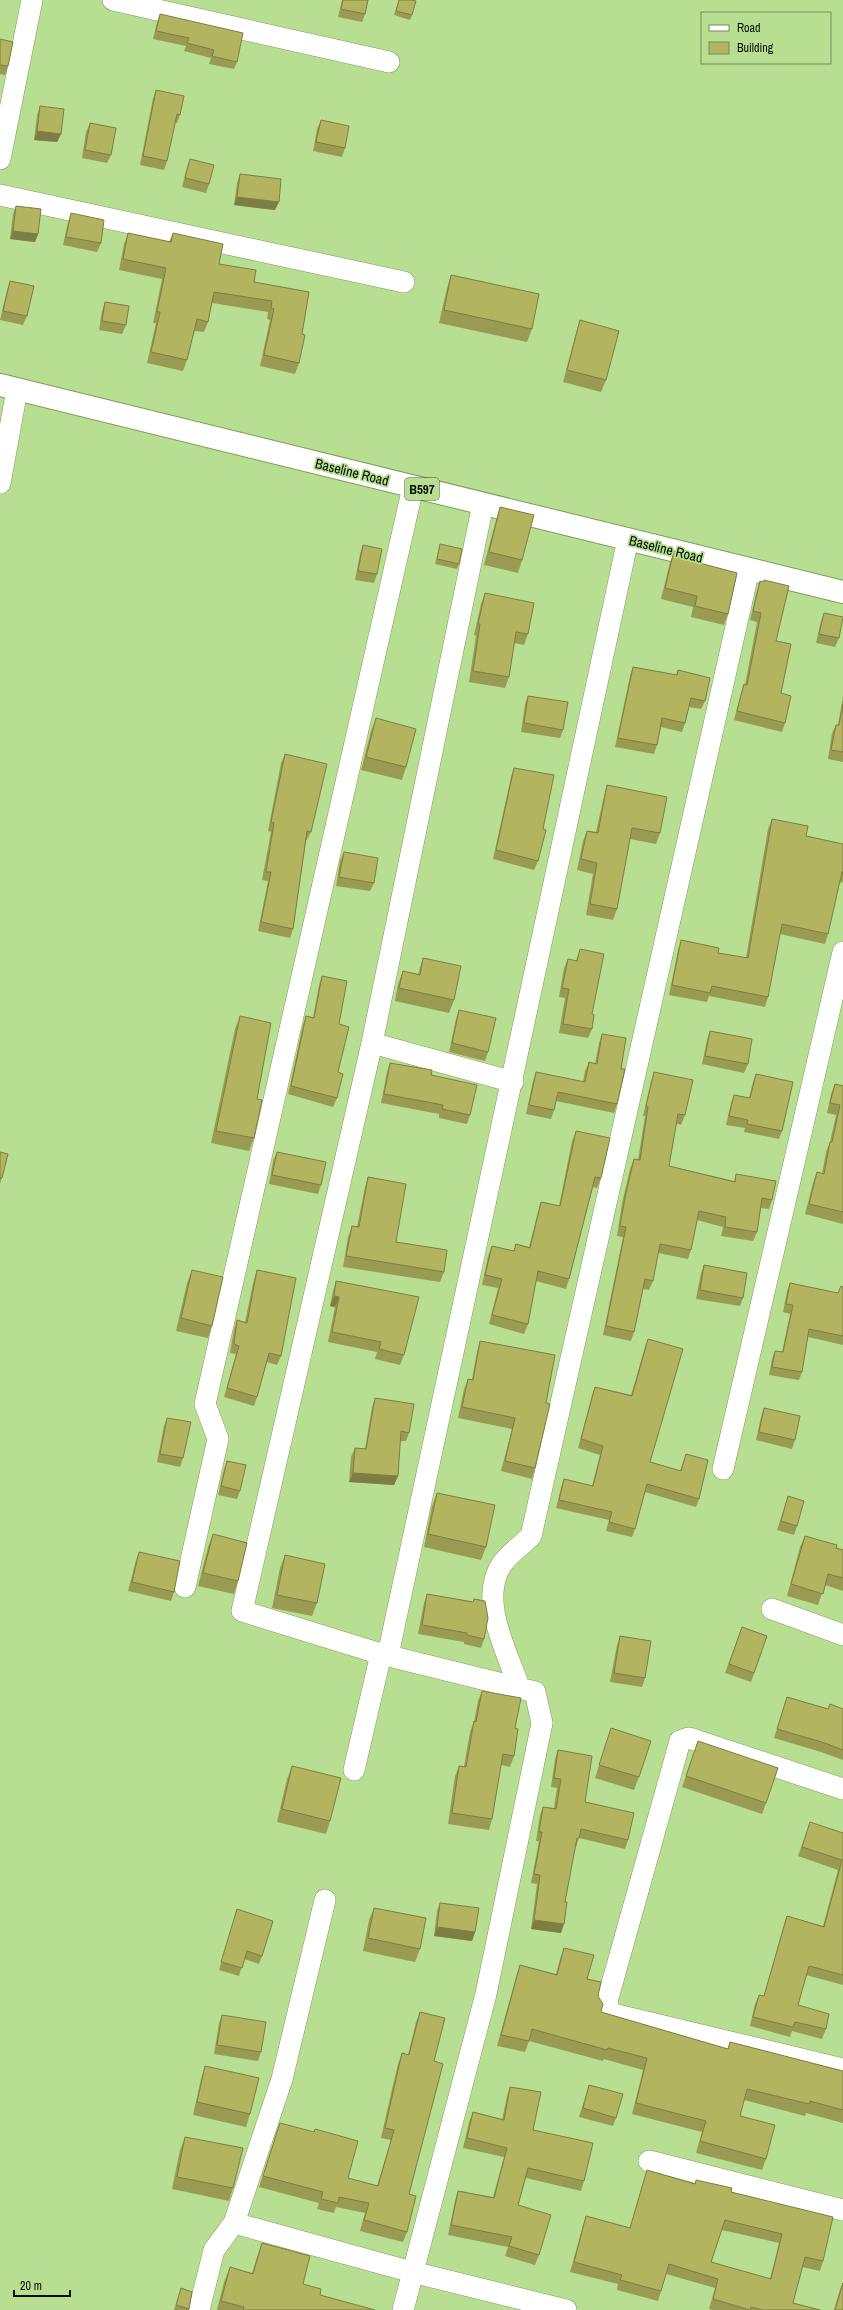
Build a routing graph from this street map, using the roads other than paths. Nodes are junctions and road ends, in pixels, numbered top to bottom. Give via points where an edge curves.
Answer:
1 (32, 0) edge
2 (113, 0) edge
3 (389, 62) dead end
4 (8, 83) edge
5 (0, 159) edge
6 (0, 195) edge
7 (404, 282) dead end
8 (9, 388) edge
9 (0, 483) edge
10 (413, 487) junction
11 (483, 504) junction
12 (628, 539) junction
13 (748, 569) junction
14 (843, 592) edge
15 (843, 952) edge
16 (372, 1043) junction
17 (513, 1082) junction
18 (723, 1469) dead end
19 (185, 1587) dead end
20 (772, 1609) dead end
21 (843, 1635) edge
22 (384, 1654) junction
23 (519, 1687) junction
24 (354, 1770) dead end
25 (843, 1789) edge
26 (325, 1900) dead end
27 (842, 2064) edge
28 (649, 2161) dead end
29 (843, 2210) edge
30 (234, 2223) junction
31 (412, 2272) junction
32 (199, 2310) edge
33 (404, 2310) edge
34 (566, 2310) edge

1 - 4 street
2 - 3 street
4 - 5 street
6 - 7 street
8 - 9 street
8 - 10 main road, Baseline Road / B597
10 - 11 main road, Baseline Road / B597
10 - 19 street via 205,1404 218,1439
11 - 12 main road, Baseline Road / B597
11 - 16 street
12 - 13 main road, Baseline Road / B597
12 - 17 street
13 - 14 main road, Baseline Road / B597
13 - 23 street via 531,1536 502,1564 492,1589 496,1626
15 - 18 street
16 - 17 street
16 - 22 street via 242,1611
17 - 22 street
20 - 21 street
22 - 23 street
22 - 24 street
23 - 31 street via 535,1692 542,1723 486,1994
25 - 27 street via 689,1738 680,1741 606,2005 613,2014
26 - 30 street via 282,2079
28 - 29 street
30 - 31 street
30 - 32 street via 214,2250
31 - 33 street
31 - 34 street

